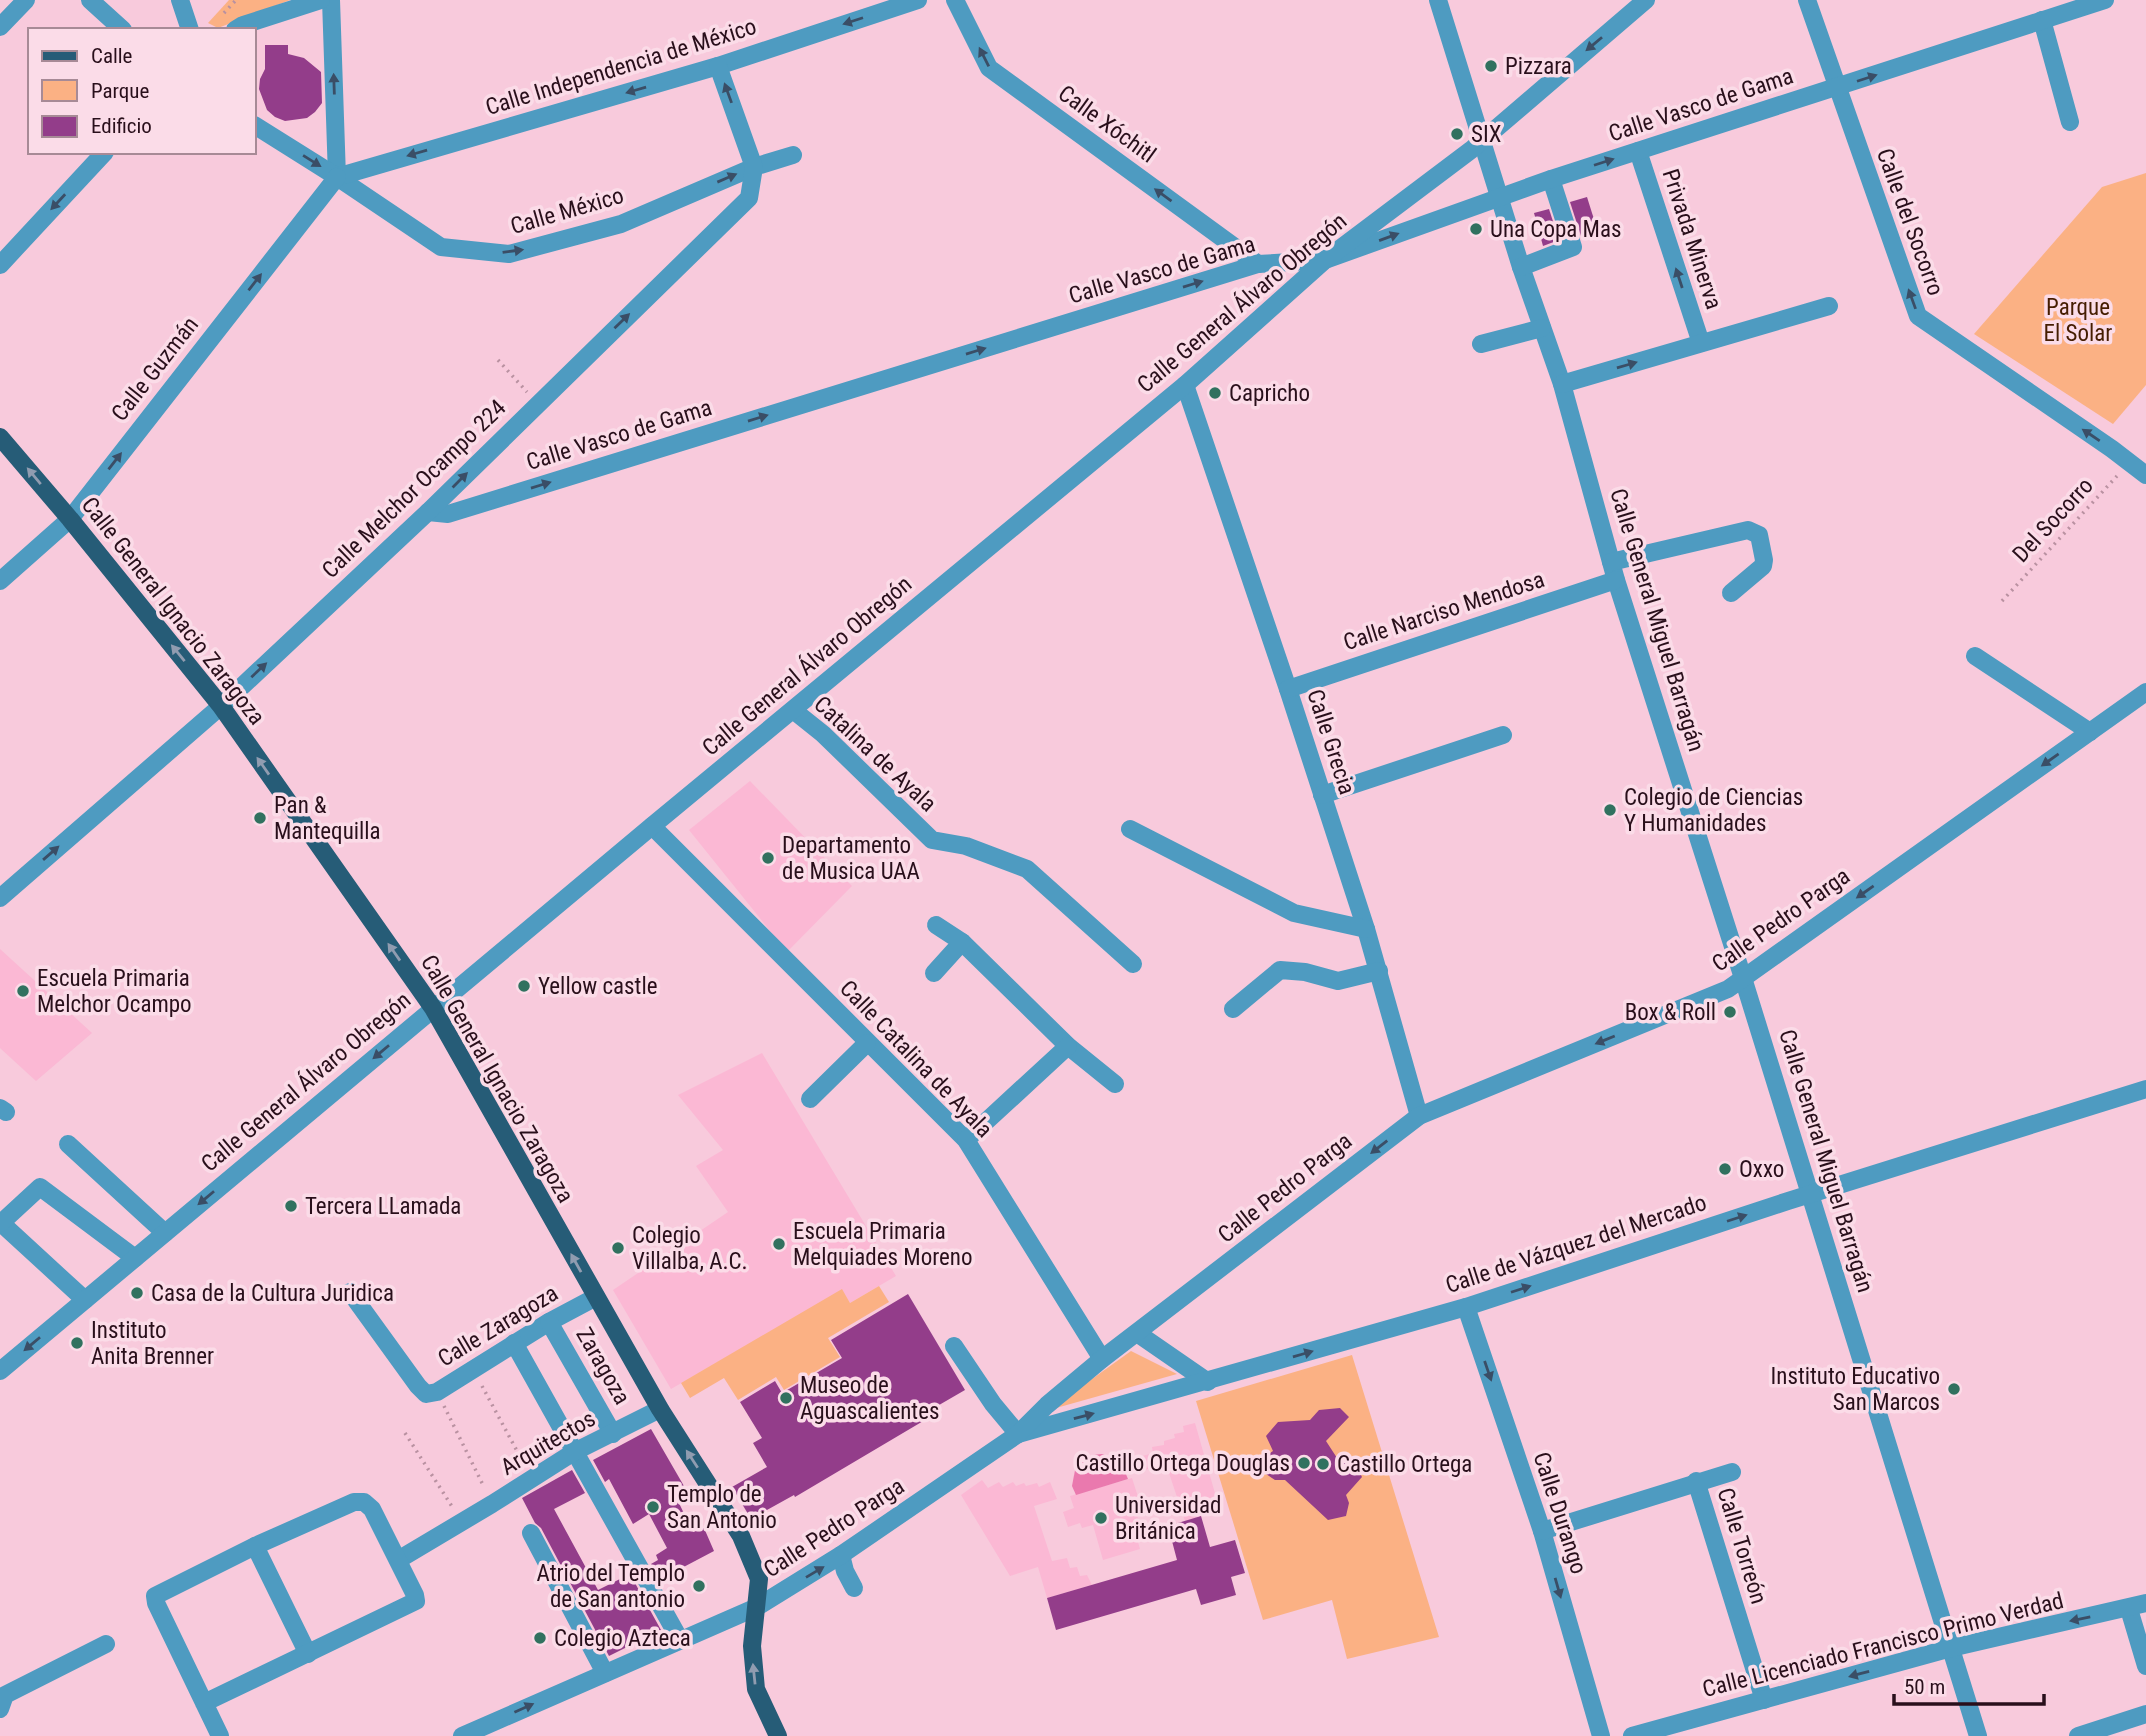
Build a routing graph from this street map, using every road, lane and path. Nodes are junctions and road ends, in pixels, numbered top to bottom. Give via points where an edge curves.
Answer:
1 (26, 0) edge
2 (90, 0) edge
3 (180, 0) edge
4 (321, 0) edge
5 (331, 0) edge
6 (918, 0) edge
7 (956, 0) edge
8 (1438, 0) edge
9 (1646, 0) edge
10 (1807, 0) edge
11 (2105, 0) edge
12 (2042, 20) junction
13 (0, 27) edge
14 (121, 28) edge
15 (189, 28) edge
16 (238, 28) edge
17 (718, 66) junction
18 (1836, 88) junction
19 (2070, 122) dead end
20 (256, 126) edge
21 (1482, 139) junction
22 (1638, 151) junction
23 (103, 154) edge
24 (793, 155) dead end
25 (754, 167) junction
26 (337, 177) junction
27 (1551, 179) junction
28 (1500, 197) junction
29 (1325, 260) junction
30 (0, 264) edge
31 (1258, 264) junction
32 (1521, 267) junction
33 (1829, 306) dead end
34 (1542, 328) junction
35 (1701, 343) junction
36 (1481, 344) dead end
37 (498, 360) dead end
38 (1562, 384) junction
39 (1185, 385) junction
40 (537, 403) junction
41 (0, 437) edge
42 (2129, 462) junction
43 (2146, 475) edge
44 (428, 512) junction
45 (70, 519) junction
46 (1611, 562) junction
47 (1616, 580) junction
48 (0, 581) edge
49 (1731, 593) dead end
50 (2002, 601) dead end
51 (1975, 656) dead end
52 (1288, 689) junction
53 (2145, 695) edge
54 (221, 706) junction
55 (793, 710) junction
56 (2090, 732) junction
57 (1503, 736) dead end
58 (1322, 795) junction
59 (652, 826) junction
60 (1130, 829) dead end
61 (0, 898) edge
62 (936, 925) dead end
63 (1366, 929) junction
64 (962, 942) junction
65 (1133, 964) dead end
66 (1379, 971) junction
67 (934, 973) dead end
68 (1743, 978) junction
69 (433, 1008) junction
70 (1233, 1009) dead end
71 (867, 1043) junction
72 (1068, 1046) junction
73 (1115, 1084) dead end
74 (2146, 1089) edge
75 (810, 1099) dead end
76 (1419, 1116) junction
77 (966, 1140) junction
78 (68, 1144) dead end
79 (1811, 1195) junction
80 (1, 1222) edge
81 (165, 1233) junction
82 (135, 1258) junction
83 (350, 1292) dead end
84 (596, 1297) junction
85 (85, 1300) junction
86 (1466, 1307) junction
87 (549, 1322) junction
88 (1137, 1333) junction
89 (514, 1343) junction
90 (954, 1346) dead end
91 (1102, 1359) junction
92 (472, 1368) junction
93 (0, 1371) edge
94 (1208, 1382) junction
95 (431, 1393) junction
96 (660, 1409) junction
97 (405, 1433) dead end
98 (613, 1434) junction
99 (1018, 1434) junction
100 (574, 1452) junction
101 (1732, 1472) dead end
102 (532, 1478) junction
103 (1696, 1481) junction
104 (492, 1504) junction
105 (462, 1522) junction
106 (1542, 1531) junction
107 (531, 1533) dead end
108 (255, 1546) junction
109 (841, 1555) junction
110 (398, 1560) junction
111 (854, 1588) dead end
112 (2137, 1606) edge
113 (757, 1607) junction
114 (680, 1640) junction
115 (106, 1644) dead end
116 (1951, 1648) junction
117 (308, 1654) junction
118 (2146, 1666) edge
119 (605, 1673) junction
120 (1764, 1700) junction
121 (204, 1703) junction
122 (0, 1709) edge
123 (2146, 1714) edge
124 (220, 1736) edge
125 (462, 1736) edge
126 (778, 1736) edge
127 (1601, 1736) edge
128 (1633, 1736) edge
129 (1978, 1736) edge
130 (2078, 1736) edge

1 - 13 street
2 - 14 street
3 - 15 street
4 - 16 street
26 -> 5 street
6 -> 17 street, Calle Independencia de México
31 -> 7 street, Calle Xóchitl via 989,68
8 - 21 street, Calle General Miguel Barragán
9 -> 21 street, Calle General Álvaro Obregón
10 - 18 street, Calle del Socorro
11 - 12 street, Calle Vasco de Gama
18 -> 12 street, Calle Vasco de Gama
12 - 19 street
25 -> 17 street
17 -> 26 street, Calle Independencia de México
18 - 22 street, Calle Vasco de Gama
42 -> 18 street, Calle del Socorro via 1918,316
20 -> 26 street, Calle México
21 - 28 street, Calle General Miguel Barragán
21 - 29 street, Calle General Álvaro Obregón
27 -> 22 street, Calle Vasco de Gama
35 -> 22 street, Privada Minerva
23 -> 30 street
24 - 25 street, Calle México
26 -> 25 street, Calle México via 441,247 509,254 621,224
40 -> 25 street, Calle Melchor Ocampo 224 via 750,198
45 -> 26 street, Calle Guzmán
27 - 28 street, Calle Vasco de Gama
27 - 32 street via 1573,247
29 -> 28 street, Calle Vasco de Gama
28 - 32 street, Calle General Miguel Barragán
29 - 31 street, Calle Vasco de Gama
29 - 39 street, Calle General Álvaro Obregón
44 -> 31 street, Calle Vasco de Gama via 448,514
32 - 34 street, Calle General Miguel Barragán
33 - 35 street, Privada Minerva
34 - 36 street
34 - 38 street, Calle General Miguel Barragán
38 -> 35 street, Privada Minerva
37 - 40 path
38 - 46 street, Calle General Miguel Barragán
39 - 52 street, Calle Grecia
39 - 55 street, Calle General Álvaro Obregón
44 -> 40 street, Calle Melchor Ocampo 224
45 -> 41 main road, Calle General Ignacio Zaragoza
42 - 43 street, Calle del Socorro
42 - 50 path, Del Socorro
54 -> 44 street, Calle Melchor Ocampo 224
45 - 48 street, Calle Guzmán
54 -> 45 main road, Calle General Ignacio Zaragoza
46 - 47 street, Calle General Miguel Barragán
46 - 49 street via 1748,530 1759,536 1763,566
47 - 52 street, Calle Narciso Mendosa
47 - 68 street, Calle General Miguel Barragán
51 - 56 street
52 - 58 street, Calle Grecia
53 - 56 street, Calle Pedro Parga
61 -> 54 street, Calle Melchor Ocampo 224
69 -> 54 main road, Calle General Ignacio Zaragoza
55 - 59 street, Calle General Álvaro Obregón
55 - 65 street, Catalina de Ayala via 932,840 966,846 1027,869
56 -> 68 street, Calle Pedro Parga
57 - 58 street
58 - 63 street, Calle Grecia
59 - 69 street, Calle General Álvaro Obregón
59 - 71 street, Calle Catalina de Ayala
60 - 63 street via 1294,913
62 - 64 street
63 - 66 street, Calle Grecia
64 - 67 street
64 - 72 street
66 - 70 street via 1338,981 1280,970
66 - 76 street, Calle Grecia
68 -> 76 street, Calle Pedro Parga via 1728,989
68 - 79 street, Calle General Miguel Barragán
69 -> 81 street, Calle General Álvaro Obregón
84 -> 69 main road, Calle General Ignacio Zaragoza
71 - 75 street
71 - 77 street, Calle Catalina de Ayala
72 - 73 street
72 - 77 street
74 - 79 street, Calle de Vázquez del Mercado
76 -> 88 street, Calle Pedro Parga
77 - 91 street, Calle Catalina de Ayala
78 - 81 street
86 -> 79 street, Calle de Vázquez del Mercado
79 - 116 street, Calle General Miguel Barragán
80 - 82 street via 40,1188
80 - 85 street
81 - 82 street, Calle General Álvaro Obregón
82 - 85 street, Calle General Álvaro Obregón
83 - 95 street via 418,1386
84 - 87 street, Calle Zaragoza
84 - 96 main road, Calle General Ignacio Zaragoza
85 -> 93 street, Calle General Álvaro Obregón
94 -> 86 street, Calle de Vázquez del Mercado
86 -> 106 street, Calle Durango
87 - 89 street, Calle Zaragoza
87 - 98 street, Zaragoza
88 - 91 street, Calle Pedro Parga
88 - 94 street
89 - 92 street, Calle Zaragoza
89 - 100 street
90 - 99 street
91 - 99 street, Calle Pedro Parga
92 - 95 street, Calle Zaragoza
92 - 102 path
99 -> 94 street, Calle de Vázquez del Mercado
95 - 104 path
96 - 98 street, Arquitectos
113 -> 96 main road, Calle General Ignacio Zaragoza via 758,1578 741,1536
97 - 105 path
98 - 100 street, Arquitectos
99 - 109 street, Calle Pedro Parga
100 - 102 street, Arquitectos
100 - 114 street
101 - 103 street
102 - 104 street, Arquitectos
103 - 106 street, Calle Torreón
103 - 120 street, Calle Torreón
104 - 105 street, Arquitectos
105 - 110 street, Arquitectos
106 -> 127 street, Calle Durango
107 - 119 street
108 - 110 street via 354,1503 364,1503 372,1508
108 - 117 street
108 - 121 street via 155,1596
109 - 111 street
113 -> 109 street, Calle Pedro Parga
110 - 117 street via 416,1601
112 -> 116 street, Calle Licenciado Francisco Primo Verdad
112 - 118 street
113 - 114 street, Calle Pedro Parga
126 -> 113 main road, Calle General Ignacio Zaragoza via 756,1689 752,1646
114 - 119 street, Calle Pedro Parga
115 - 122 street via 5,1695
116 -> 120 street, Calle Licenciado Francisco Primo Verdad
116 - 129 street, Calle General Miguel Barragán
117 - 121 street
125 -> 119 street, Calle Pedro Parga
120 - 128 street, Calle Licenciado Francisco Primo Verdad
121 - 124 street
123 - 130 street

